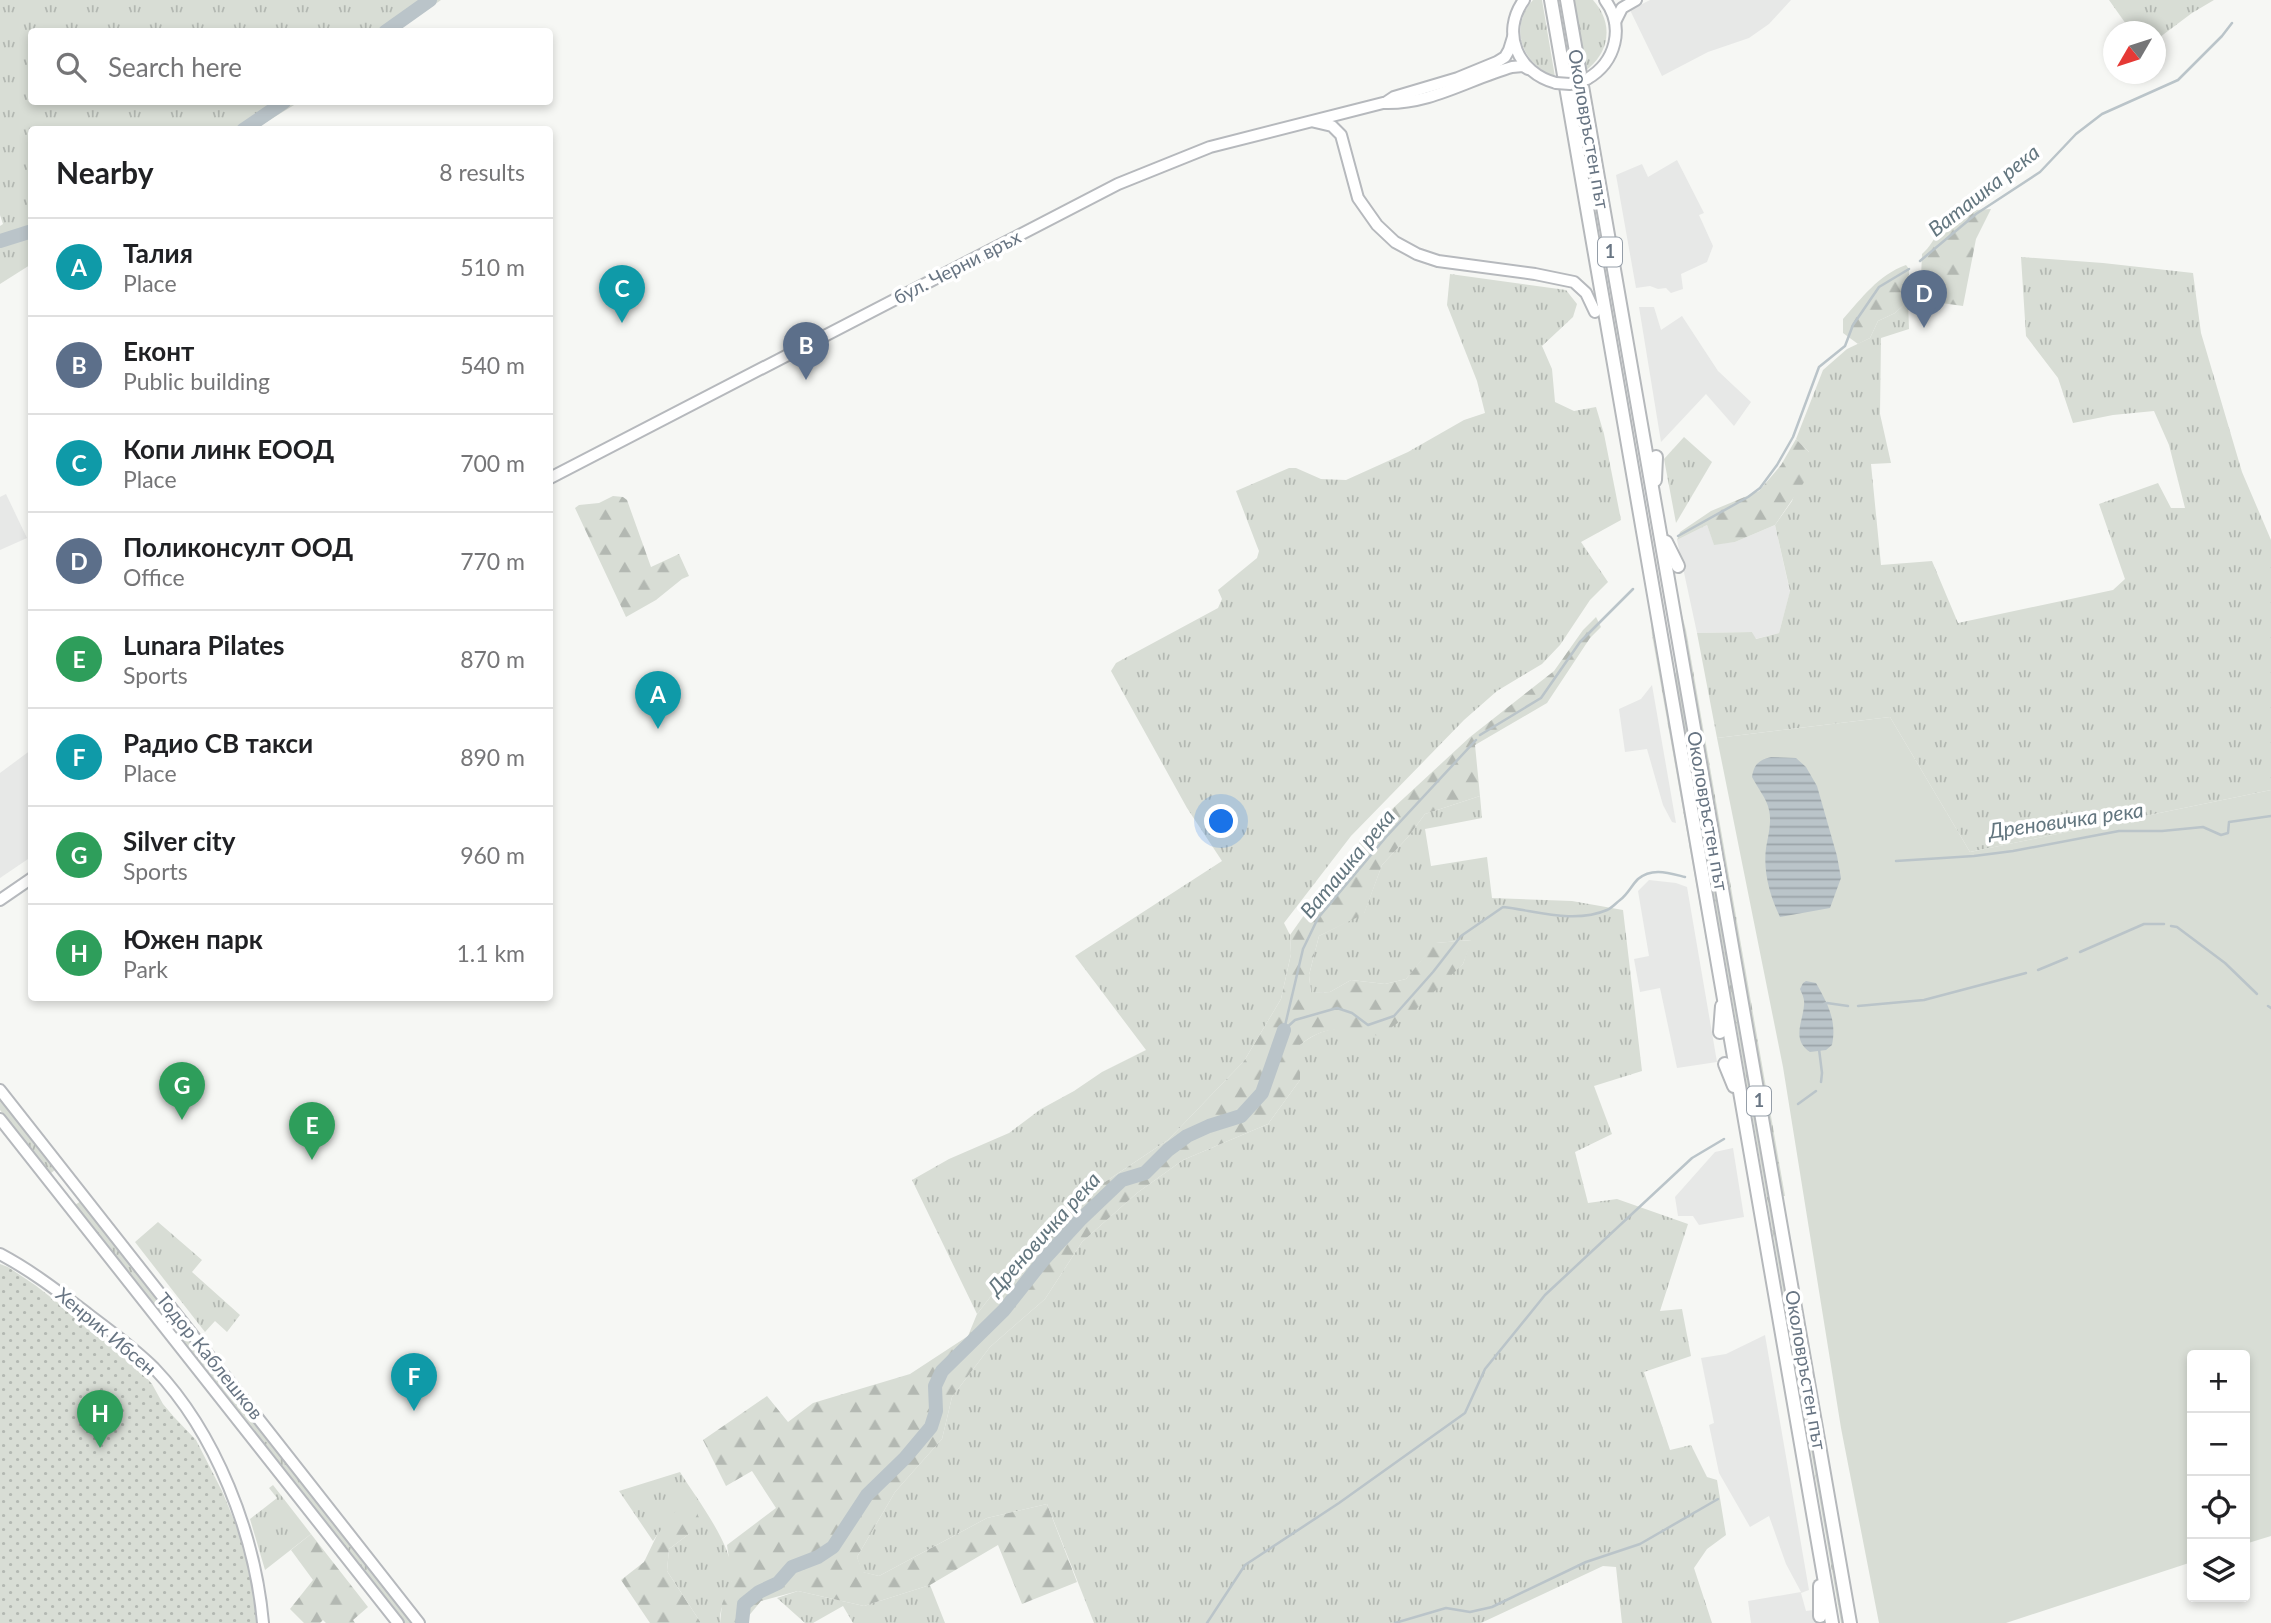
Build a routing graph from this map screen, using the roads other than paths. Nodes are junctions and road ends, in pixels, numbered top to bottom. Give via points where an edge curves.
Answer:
1 (1524, 0) edge
2 (1551, 0) edge
3 (1567, 0) edge
4 (1605, 0) edge
5 (1636, 0) edge
6 (1615, 23) junction
7 (1513, 37) junction
8 (1528, 69) junction
9 (1383, 103) junction
10 (1308, 122) junction
11 (1595, 312) dead end
12 (1610, 386) dead end
13 (1621, 411) junction
14 (1656, 457) dead end
15 (553, 476) edge
16 (1637, 501) junction
17 (1654, 504) junction
18 (1658, 526) junction
19 (1633, 531) dead end
20 (1678, 566) dead end
21 (28, 881) edge
22 (0, 900) edge
23 (1724, 988) junction
24 (1720, 1032) dead end
25 (1725, 1064) dead end
26 (0, 1090) edge
27 (1744, 1110) junction
28 (0, 1119) edge
29 (0, 1254) edge
30 (1821, 1550) junction
31 (1820, 1616) dead end
32 (263, 1623) edge
33 (398, 1623) edge
34 (419, 1623) edge
35 (1832, 1623) edge
36 (1850, 1623) edge

1 - 7 main road via 1514,18
2 - 13 highway, Околовръстен път / 1
3 - 17 highway, Околовръстен път / 1
4 - 6 main road
5 - 6 main road via 1622,8
6 - 8 main road, bridge via 1610,56 1587,79 1556,83
7 - 8 main road via 1517,54
7 - 9 main road, бул. Черни връх via 1505,57 1497,62
8 - 9 main road, бул. Черни връх via 1512,67 1443,94
9 - 10 main road, бул. Черни връх
10 - 11 main road via 1329,124 1338,131 1358,198 1395,242 1437,261 1574,282 1586,293
10 - 15 main road, бул. Черни връх via 1210,147 1118,184
12 - 13 highway
13 - 16 highway, Околовръстен път / 1
14 - 17 highway
16 - 19 highway
16 - 23 highway, Околовръстен път / 1
17 - 18 highway, Околовръстен път / 1
18 - 20 highway
18 - 36 highway, Околовръстен път / 1
21 - 22 main road
23 - 24 highway
23 - 27 highway, Околовръстен път / 1
25 - 27 highway
26 - 34 main road, Тодор Каблешков
27 - 30 highway, Околовръстен път / 1
28 - 33 main road, Тодор Каблешков
29 - 32 main road, Хенрик Ибсен via 49,1284 134,1350 179,1401 209,1447 239,1514 258,1578
30 - 31 highway
30 - 35 highway, Околовръстен път / 1

